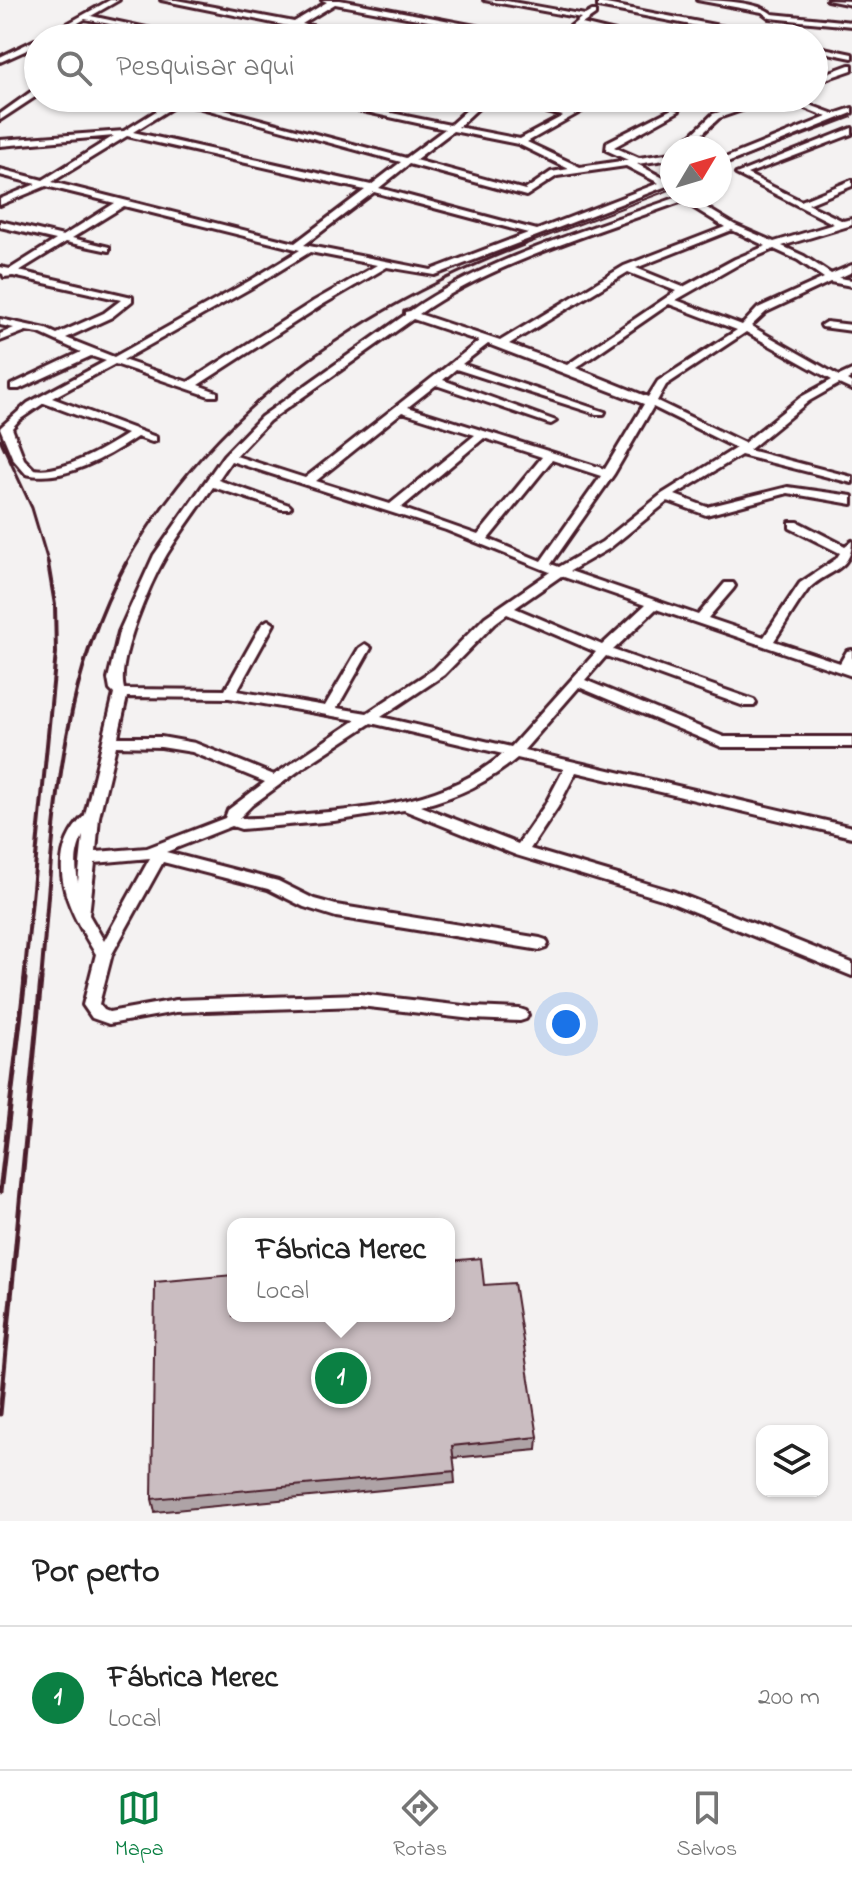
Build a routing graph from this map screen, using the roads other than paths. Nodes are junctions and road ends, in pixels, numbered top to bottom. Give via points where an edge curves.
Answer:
1 (115, 0) edge
2 (165, 0) edge
3 (488, 0) edge
4 (701, 0) edge
5 (831, 0) edge
6 (332, 1) edge
7 (604, 2) edge
8 (852, 3) edge
9 (84, 17) junction
10 (587, 17) junction
11 (71, 24) edge
12 (119, 24) edge
13 (290, 24) edge
14 (297, 24) edge
15 (458, 24) edge
16 (577, 24) edge
17 (706, 24) edge
18 (852, 24) edge
19 (852, 46) edge
20 (24, 49) edge
21 (828, 51) edge
22 (840, 53) junction
23 (852, 56) edge
24 (0, 60) edge
25 (852, 67) edge
26 (828, 73) edge
27 (831, 75) junction
28 (828, 76) edge
29 (24, 101) edge
30 (852, 110) edge
31 (159, 112) edge
32 (229, 112) edge
33 (377, 112) edge
34 (470, 112) edge
35 (558, 112) edge
36 (577, 112) edge
37 (673, 112) edge
38 (728, 112) edge
39 (821, 112) edge
40 (572, 115) junction
41 (834, 117) junction
42 (0, 118) edge
43 (453, 127) junction
44 (852, 131) edge
45 (126, 133) junction
46 (695, 136) edge
47 (521, 142) junction
48 (0, 143) edge
49 (732, 157) edge
50 (660, 158) edge
51 (408, 159) junction
52 (633, 162) junction
53 (578, 170) junction
54 (0, 172) edge
55 (660, 177) edge
56 (852, 183) edge
57 (43, 184) junction
58 (660, 186) edge
59 (370, 188) junction
60 (0, 202) edge
61 (122, 203) junction
62 (800, 204) junction
63 (847, 223) edge
64 (0, 224) edge
65 (732, 227) junction
66 (539, 233) junction
67 (61, 239) junction
68 (779, 246) junction
69 (303, 247) junction
70 (106, 249) dead end
71 (384, 265) junction
72 (627, 268) junction
73 (852, 268) edge
74 (5, 272) edge
75 (830, 278) junction
76 (0, 280) edge
77 (852, 283) edge
78 (684, 291) junction
79 (670, 301) junction
80 (409, 314) junction
81 (0, 322) edge
82 (826, 325) dead end
83 (25, 327) junction
84 (744, 328) junction
85 (852, 328) edge
86 (0, 338) edge
87 (57, 338) junction
88 (486, 340) junction
89 (501, 345) junction
90 (90, 352) junction
91 (114, 361) junction
92 (455, 365) junction
93 (568, 369) junction
94 (852, 373) edge
95 (436, 381) junction
96 (838, 381) junction
97 (189, 386) junction
98 (15, 387) dead end
99 (852, 387) edge
100 (213, 394) dead end
101 (46, 400) junction
102 (649, 403) junction
103 (400, 408) junction
104 (600, 412) dead end
105 (551, 421) dead end
106 (134, 434) junction
107 (483, 434) junction
108 (152, 439) dead end
109 (741, 450) junction
110 (550, 455) junction
111 (228, 457) junction
112 (608, 474) junction
113 (852, 480) edge
114 (211, 482) junction
115 (307, 482) junction
116 (666, 496) junction
117 (852, 500) edge
118 (285, 507) dead end
119 (392, 509) junction
120 (794, 525) dead end
121 (481, 539) junction
122 (849, 548) edge
123 (544, 566) junction
124 (559, 570) junction
125 (729, 586) dead end
126 (654, 603) junction
127 (505, 608) junction
128 (700, 620) junction
129 (268, 624) dead end
130 (766, 644) junction
131 (365, 648) dead end
132 (604, 651) junction
133 (852, 654) edge
134 (847, 671) edge
135 (576, 681) junction
136 (121, 693) junction
137 (229, 694) junction
138 (749, 703) dead end
139 (329, 711) junction
140 (368, 718) junction
141 (111, 741) junction
142 (852, 742) edge
143 (516, 751) junction
144 (573, 765) junction
145 (276, 781) junction
146 (402, 804) junction
147 (92, 817) junction
148 (231, 821) junction
149 (852, 832) edge
150 (521, 851) junction
151 (154, 854) junction
152 (88, 858) junction
153 (81, 917) junction
154 (540, 944) dead end
155 (104, 954) junction
156 (852, 970) edge
157 (520, 1015) dead end

1 - 9 street
2 - 13 street
3 - 10 street
4 - 18 street via 766,10 770,16
5 - 8 street
6 - 14 street
6 - 15 street
7 - 10 street
7 - 17 street
9 - 11 street
9 - 12 street
10 - 16 street
19 - 22 street
20 - 24 street
21 - 22 street
22 - 23 street
25 - 27 street
26 - 27 street
27 - 28 street
29 - 42 street
30 - 41 street
31 - 45 street
32 - 51 street
33 - 43 street
34 - 43 street
35 - 40 street
36 - 40 street
37 - 52 street via 609,146
38 - 46 street
39 - 41 street
40 - 47 street
41 - 49 street
43 - 47 street
43 - 51 street
44 - 62 street via 740,174
45 - 48 street
45 - 57 street
45 - 59 street
47 - 53 street
50 - 52 street
51 - 53 street via 526,193 548,177
51 - 59 street
52 - 53 street
52 - 55 street
54 - 57 street
56 - 62 street
57 - 60 street
57 - 61 street
58 - 66 street
59 - 66 street
59 - 69 street
61 - 67 street
61 - 69 street
62 - 63 street
63 - 68 street
64 - 67 street
65 - 68 street
65 - 72 street
65 - 80 street via 684,198 504,264
66 - 71 street via 437,273
67 - 70 street
67 - 74 street
68 - 75 street
68 - 78 street via 703,277
69 - 71 street
69 - 91 street via 259,281
71 - 97 street
72 - 78 street
72 - 89 street
73 - 75 street
74 - 76 street
74 - 87 street via 129,299 108,315
75 - 77 street
75 - 84 street via 776,301
78 - 79 street
79 - 84 street
79 - 93 street
80 - 88 street
80 - 111 street via 265,419
81 - 83 street
82 - 85 street
83 - 86 street
83 - 87 street
84 - 96 street
84 - 102 street via 662,383
87 - 90 street
88 - 89 street
88 - 92 street
89 - 93 street
90 - 91 street
90 - 98 street
91 - 97 street
91 - 101 street
92 - 95 street
92 - 104 street
93 - 102 street
94 - 96 street
95 - 103 street
95 - 105 street
96 - 99 street
96 - 109 street via 795,406
97 - 100 street
101 - 106 street
101 - 106 street via 7,426 30,472 42,474 80,463
102 - 109 street
102 - 112 street
103 - 107 street
103 - 115 street
106 - 108 street
107 - 110 street
107 - 119 street
109 - 113 street
109 - 116 street
110 - 112 street
110 - 121 street
111 - 114 street
111 - 115 street
112 - 123 street
114 - 118 street
114 - 136 street via 183,518 142,590 125,632 115,679
115 - 119 street
116 - 117 street via 706,511 788,490
116 - 124 street via 627,531
119 - 121 street
120 - 122 street
121 - 123 street
122 - 130 street via 840,562 804,586
123 - 124 street
124 - 126 street
124 - 127 street
125 - 128 street
126 - 128 street
126 - 132 street
127 - 132 street
127 - 140 street via 439,672
128 - 130 street
129 - 137 street
130 - 134 street
131 - 139 street
132 - 135 street
132 - 138 street
133 - 134 street
135 - 142 street via 722,742
135 - 143 street
136 - 137 street
136 - 141 street
137 - 139 street
139 - 140 street
140 - 143 street
140 - 145 street
141 - 145 street via 195,748
141 - 147 street
143 - 144 street
143 - 146 street via 484,776
144 - 149 street
144 - 150 street
145 - 148 street
146 - 148 street via 292,819
146 - 150 street
147 - 152 street
147 - 153 street via 70,846 71,888
148 - 151 street
150 - 156 street via 670,896
151 - 152 street
151 - 154 street via 273,885 336,911
151 - 155 street
152 - 153 street
153 - 155 street
155 - 157 street via 91,1005 109,1018 176,1006 360,1000

